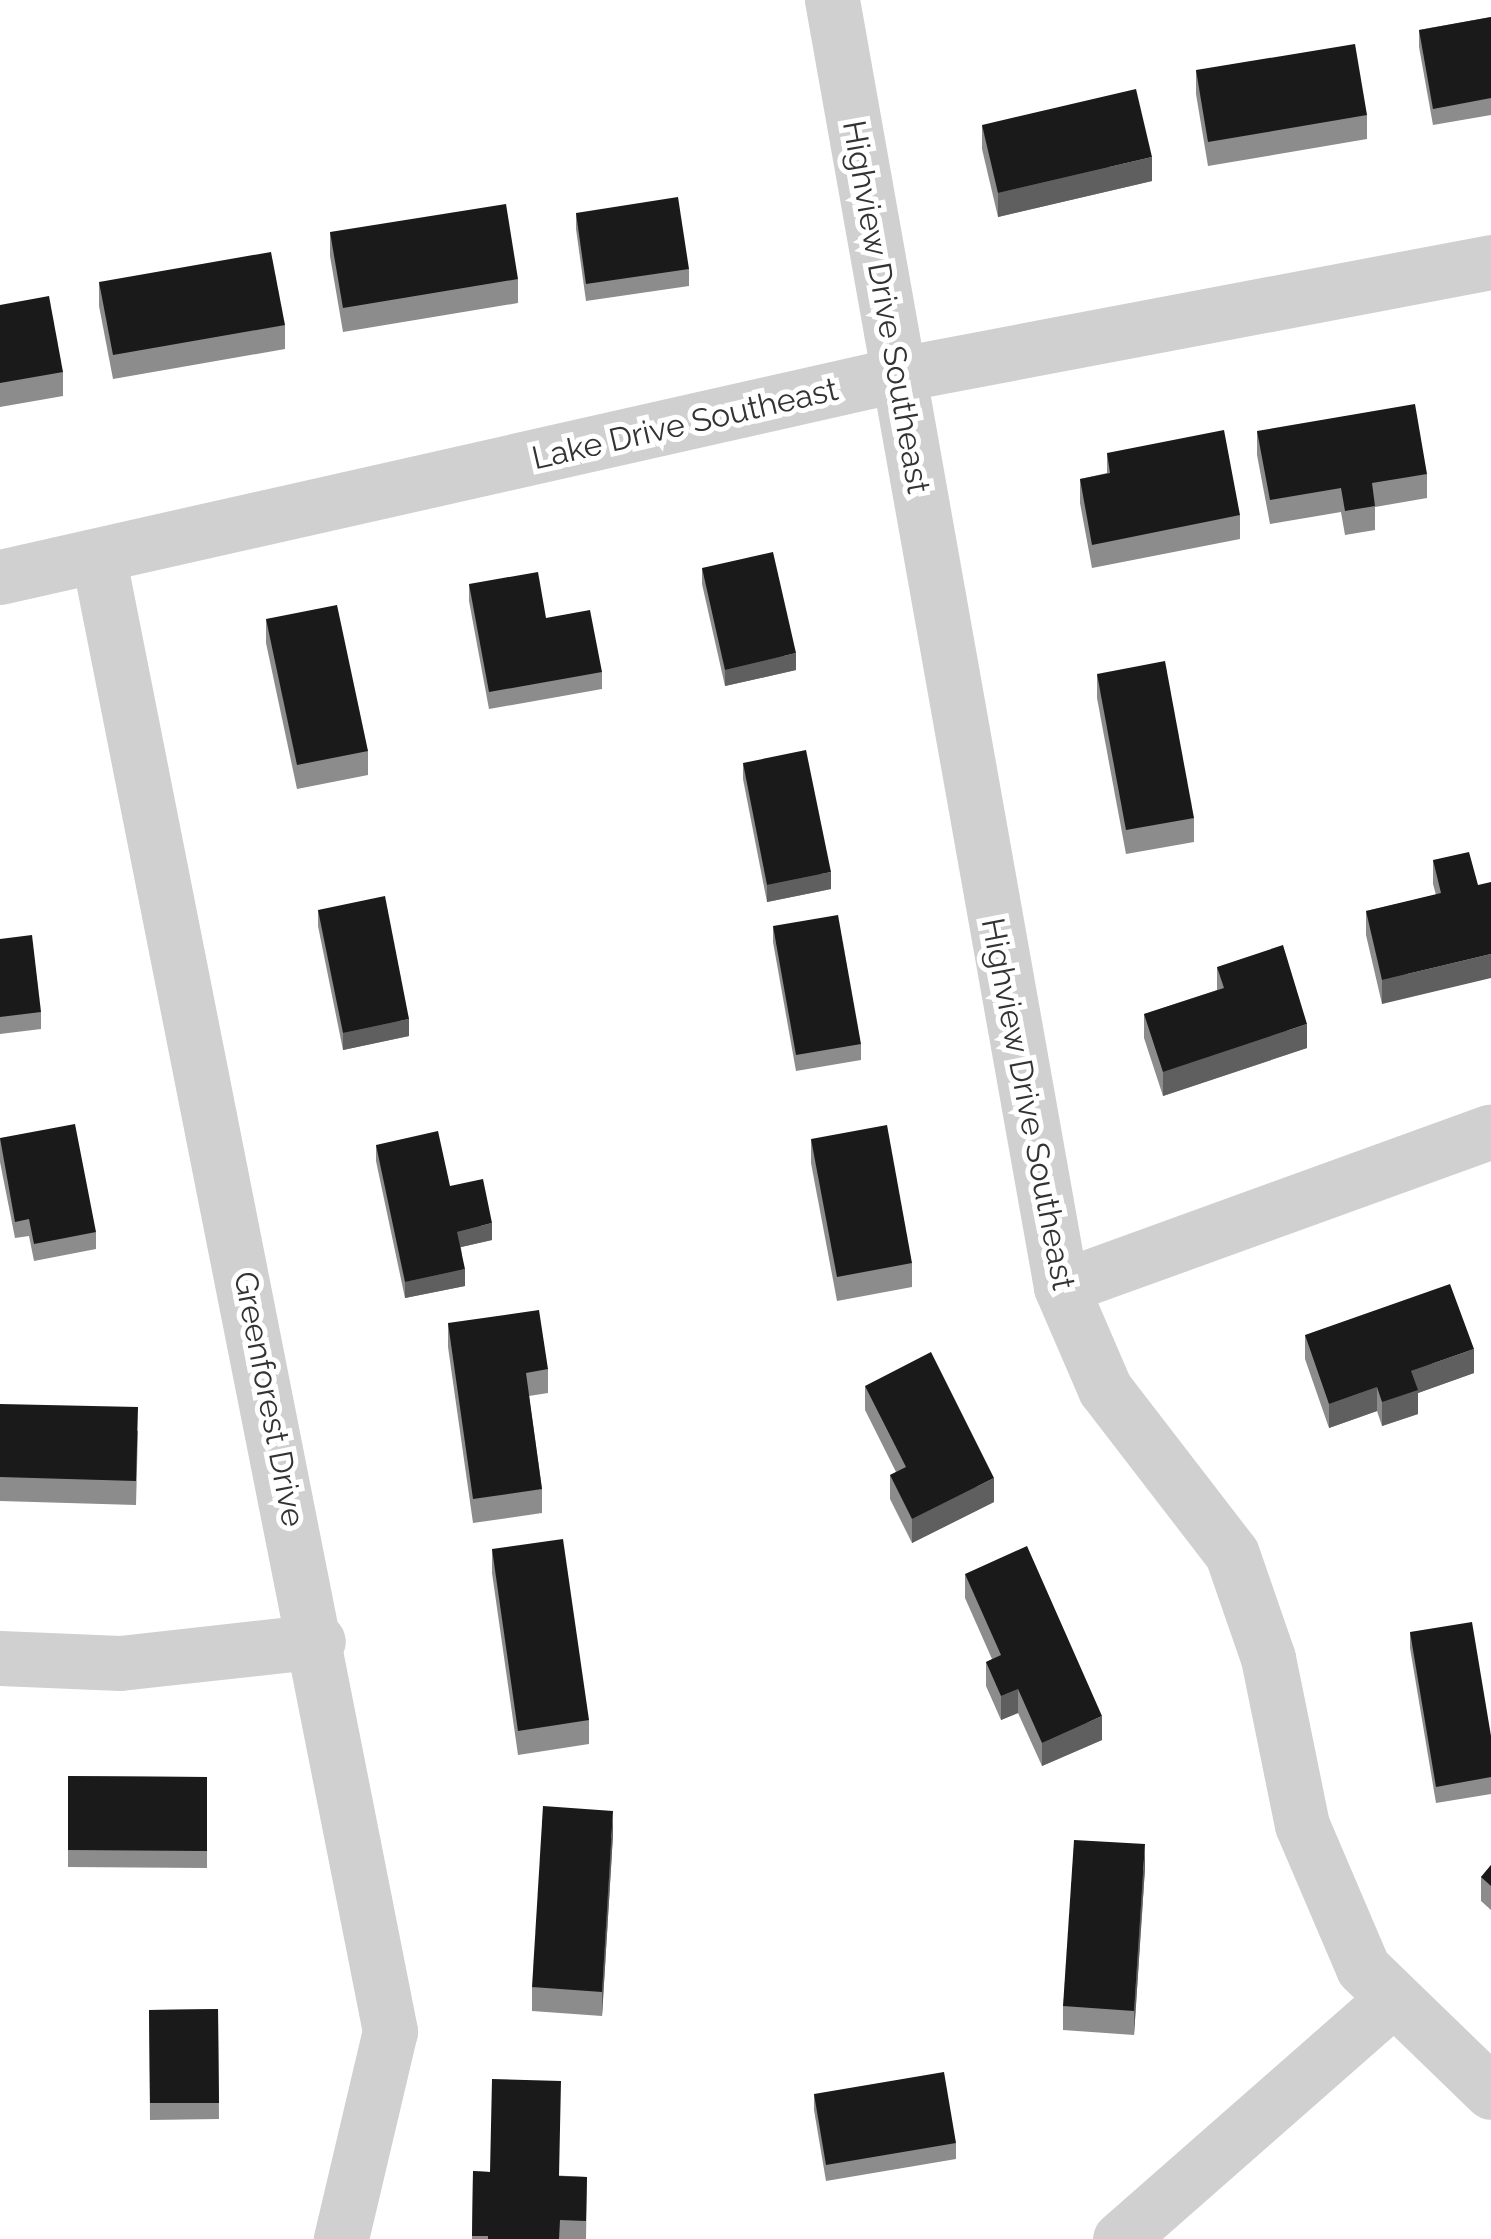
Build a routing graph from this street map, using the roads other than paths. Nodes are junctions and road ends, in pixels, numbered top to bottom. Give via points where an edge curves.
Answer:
1 (832, 0) edge
2 (1491, 262) edge
3 (900, 374) junction
4 (100, 560) junction
5 (0, 576) edge
6 (1491, 1130) edge
7 (1062, 1286) junction
8 (318, 1641) junction
9 (0, 1658) edge
10 (1390, 2003) junction
11 (1491, 2092) edge
12 (342, 2239) edge
13 (1120, 2239) edge

1 - 3 street, Highview Drive Southeast
2 - 3 street, Lake Drive Southeast
3 - 4 street, Lake Drive Southeast
3 - 7 street, Highview Drive Southeast
4 - 5 street, Lake Drive Southeast
4 - 8 street, Greenforest Drive
6 - 7 street
7 - 10 street, Highview Drive Southeast via 1105,1389 1232,1554 1268,1658 1302,1826 1363,1968
8 - 9 street via 120,1662
8 - 12 street, Greenforest Drive via 390,2032
10 - 11 street, Highview Drive Southeast
10 - 13 street

